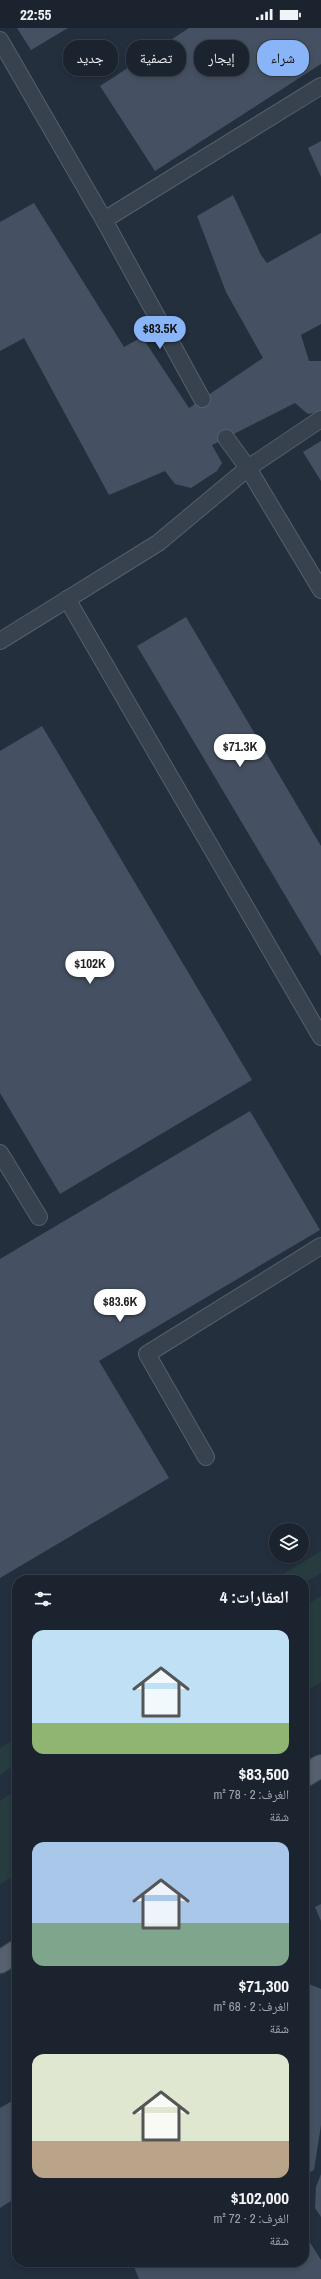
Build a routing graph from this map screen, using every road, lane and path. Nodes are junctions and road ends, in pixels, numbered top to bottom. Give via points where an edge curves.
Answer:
1 (0, 40) edge
2 (321, 86) edge
3 (104, 220) junction
4 (202, 399) dead end
5 (321, 419) edge
6 (226, 438) dead end
7 (248, 468) junction
8 (321, 590) edge
9 (67, 599) junction
10 (0, 641) edge
11 (321, 1037) edge
12 (0, 1153) edge
13 (39, 1217) dead end
14 (321, 1246) edge
15 (206, 1457) dead end
16 (321, 1766) edge
17 (309, 1773) edge
18 (12, 1955) edge
19 (0, 1962) edge

1 - 3 lane
2 - 3 lane
3 - 4 lane
5 - 7 lane
6 - 7 lane
7 - 8 lane
7 - 9 lane via 158,543
9 - 10 lane
9 - 11 lane
12 - 13 lane
14 - 15 lane via 147,1354
16 - 17 main road
18 - 19 main road

